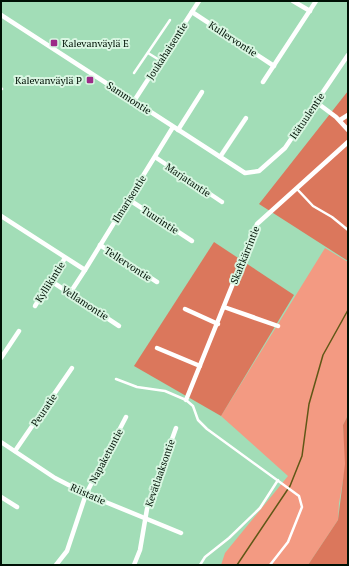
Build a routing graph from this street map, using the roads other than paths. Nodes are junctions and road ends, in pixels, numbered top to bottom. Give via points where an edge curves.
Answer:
1 (200, 1) edge
2 (293, 1) edge
3 (316, 1) edge
4 (310, 11) junction
5 (192, 12) junction
6 (3, 16) edge
7 (170, 20) dead end
8 (1, 22) edge
9 (148, 53) junction
10 (348, 55) edge
11 (161, 61) junction
12 (274, 66) junction
13 (134, 72) dead end
14 (263, 82) dead end
15 (202, 92) dead end
16 (134, 101) junction
17 (316, 102) junction
18 (348, 115) edge
19 (246, 118) dead end
20 (340, 120) junction
21 (176, 129) junction
22 (348, 130) edge
23 (348, 142) edge
24 (154, 157) junction
25 (220, 157) junction
26 (259, 171) joint
27 (297, 189) junction
28 (128, 200) junction
29 (222, 202) dead end
30 (1, 216) edge
31 (348, 230) edge
32 (192, 240) dead end
33 (100, 245) junction
34 (65, 258) junction
35 (85, 270) junction
36 (51, 281) junction
37 (157, 282) dead end
38 (70, 294) junction
39 (35, 306) dead end
40 (224, 307) junction
41 (185, 309) dead end
42 (218, 324) junction
43 (119, 326) dead end
44 (278, 326) dead end
45 (19, 331) dead end
46 (157, 348) dead end
47 (1, 358) edge
48 (200, 366) junction
49 (72, 368) dead end
50 (116, 379) dead end
51 (186, 400) junction
52 (126, 417) dead end
53 (176, 428) dead end
54 (1, 442) edge
55 (15, 451) junction
56 (278, 480) junction
57 (86, 494) junction
58 (1, 497) edge
59 (17, 507) dead end
60 (147, 519) junction
61 (181, 533) dead end
62 (56, 565) edge
63 (134, 565) edge
64 (200, 565) edge
65 (270, 565) edge

1 - 5 street, Joukahaisentie
2 - 4 street
3 - 4 street
4 - 12 street
5 - 11 street, Joukahaisentie
5 - 12 street, Kullervontie
6 - 8 street
6 - 16 street, Sammontie
7 - 9 lane
9 - 11 lane
9 - 13 lane
10 - 17 street, Itätuulentie
11 - 16 street, Joukahaisentie
12 - 14 street
15 - 21 street, Ilmarisentie
16 - 21 street, Sammontie
17 - 20 street
17 - 26 street, Itätuulentie via 286,148
18 - 20 street
19 - 25 street
20 - 22 street
21 - 24 street, Ilmarisentie
21 - 25 street, Sammontie
23 - 27 street, Skaftkärrintie
24 - 28 street, Ilmarisentie
24 - 29 street, Marjatantie
25 - 26 street, Sammontie via 245,173
27 - 31 lane via 313,206
27 - 40 street, Skaftkärrintie via 257,224
28 - 32 street, Tuurintie
28 - 33 street, Ilmarisentie
30 - 34 street
33 - 35 street, Ilmarisentie
33 - 37 street, Tellervontie
34 - 35 street
34 - 36 street, Kyllikintie
35 - 38 street, Ilmarisentie
36 - 38 street, Vellamontie
36 - 39 street, Kyllikintie
38 - 43 street, Vellamontie
40 - 42 street, Skaftkärrintie
40 - 44 street
41 - 42 street
42 - 48 street, Skaftkärrintie
45 - 47 street
46 - 48 street
48 - 51 street, Skaftkärrintie
49 - 55 street, Peuratie
50 - 51 lane via 137,387 165,391
51 - 56 lane via 192,406 198,420 207,429
52 - 57 street, Napaketuntie
53 - 60 street, Kevätlaaksontie via 147,508
54 - 55 street, Riistatie
55 - 57 street, Riistatie via 55,478
56 - 64 lane via 260,508 205,557
56 - 65 lane via 299,496 302,507 288,542
57 - 60 street, Riistatie
57 - 62 street, Napaketuntie via 67,551
58 - 59 street
60 - 61 street, Riistatie
60 - 63 street, Kevätlaaksontie

